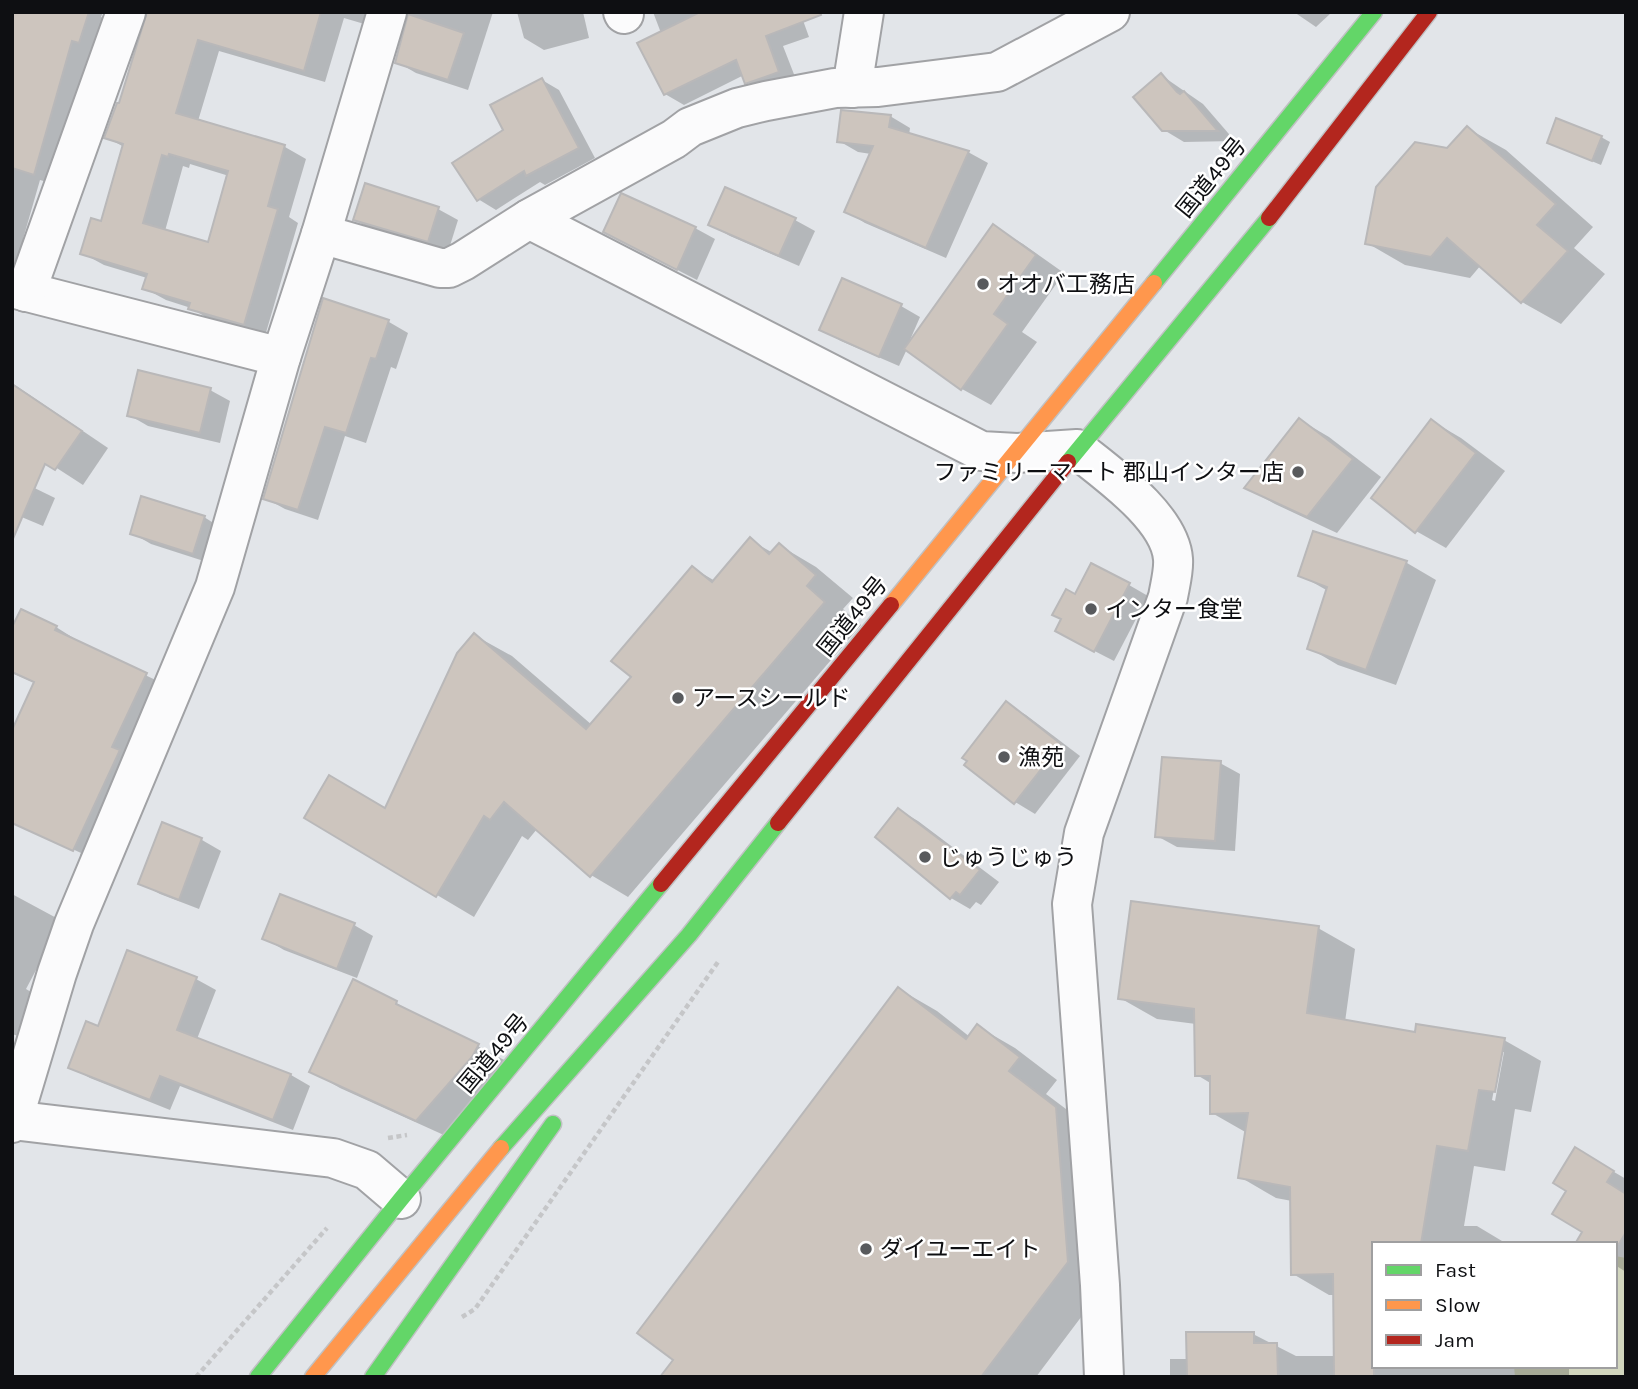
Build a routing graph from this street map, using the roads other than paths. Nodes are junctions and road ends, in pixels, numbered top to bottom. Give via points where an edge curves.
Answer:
1 (127, 12) edge
2 (387, 12) edge
3 (864, 12) edge
4 (1110, 12) edge
5 (1374, 12) edge
6 (1429, 12) edge
7 (852, 88) junction
8 (529, 219) junction
9 (321, 234) junction
10 (19, 290) edge
11 (281, 357) junction
12 (1077, 449) junction
13 (1017, 453) junction
14 (689, 935) junction
15 (595, 1065) dead end
16 (564, 1108) dead end
17 (12, 1121) edge
18 (401, 1199) junction
19 (239, 1377) edge
20 (258, 1377) edge
21 (313, 1377) edge
22 (373, 1377) edge
23 (1104, 1377) edge

1 - 10 street
2 - 9 street
3 - 7 street
4 - 7 street via 997,72
5 - 13 highway, 国道49号
6 - 12 highway via 1308,170
7 - 8 street via 737,108 690,127
8 - 9 street via 449,268
8 - 13 street via 981,452
9 - 11 street
10 - 11 street
11 - 17 street via 215,587 74,924
12 - 13 street
12 - 14 highway
12 - 23 street via 1144,507 1164,532 1173,558 1168,597 1084,833 1072,904
13 - 18 highway, 国道49号
14 - 15 highway
14 - 21 highway via 471,1184
16 - 22 highway
17 - 18 street via 333,1158 367,1170
18 - 19 highway
18 - 20 highway, 国道49号

